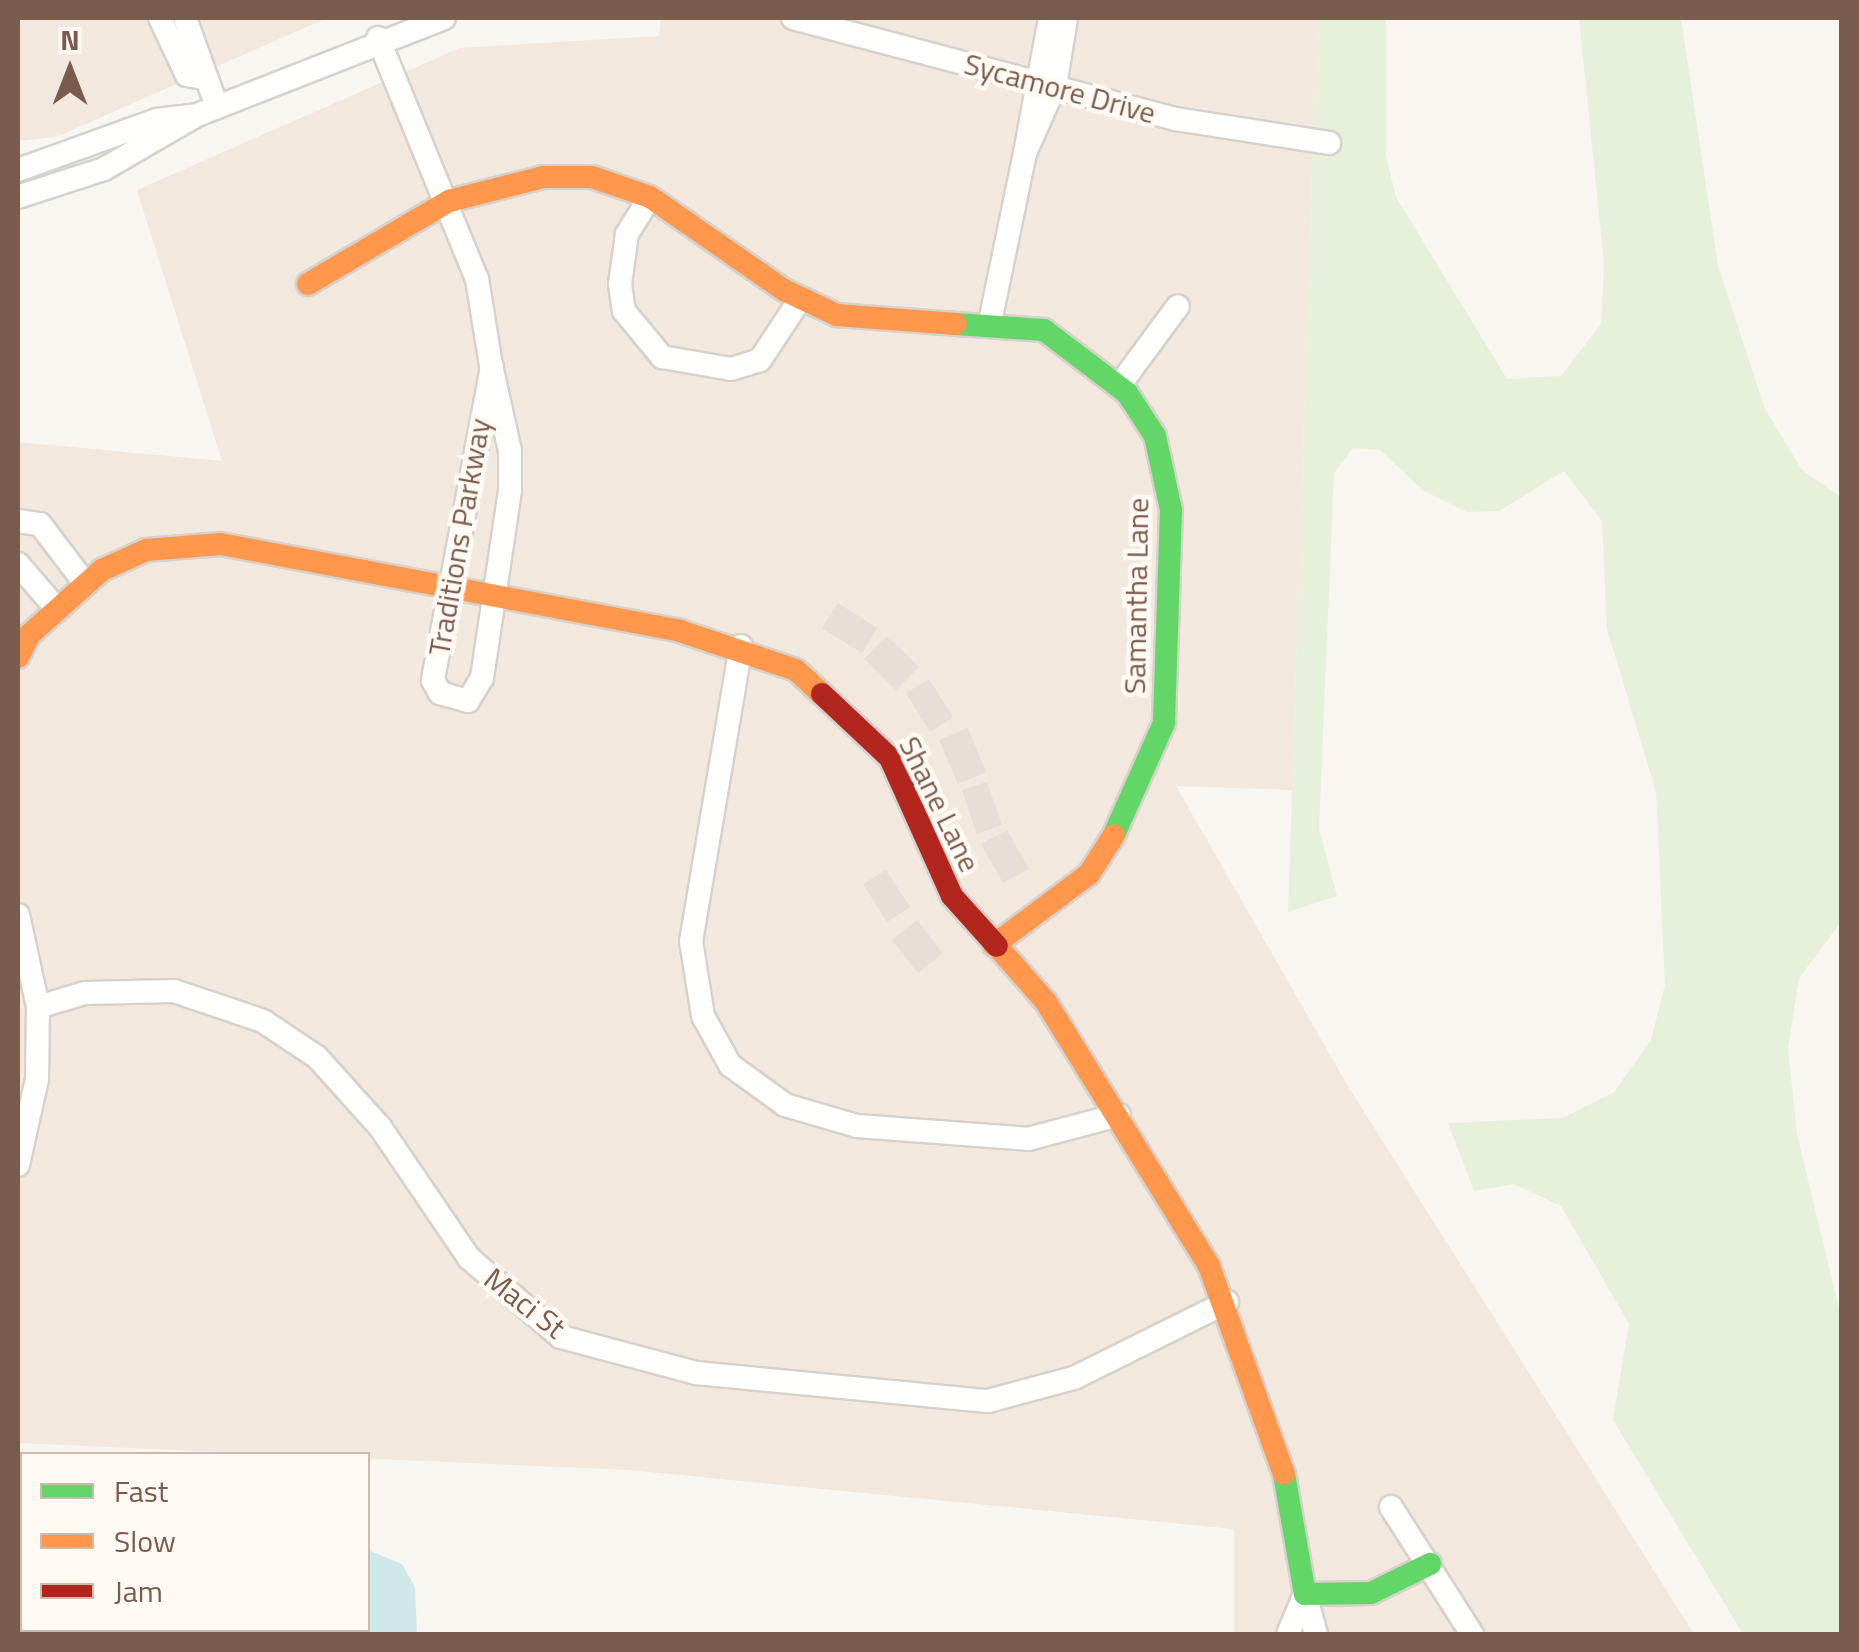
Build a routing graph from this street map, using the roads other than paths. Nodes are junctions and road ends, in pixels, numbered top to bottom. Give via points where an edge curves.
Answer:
1 (160, 18) edge
2 (185, 18) edge
3 (444, 18) edge
4 (793, 18) edge
5 (1050, 18) edge
6 (1066, 18) edge
7 (378, 38) junction
8 (203, 78) junction
9 (1045, 83) junction
10 (207, 111) junction
11 (1330, 143) dead end
12 (52, 161) junction
13 (18, 170) edge
14 (58, 185) junction
15 (18, 197) edge
16 (650, 197) junction
17 (450, 201) junction
18 (308, 284) dead end
19 (801, 298) junction
20 (1178, 306) dead end
21 (990, 322) junction
22 (491, 365) junction
23 (1119, 386) junction
24 (18, 521) edge
25 (18, 564) edge
26 (84, 582) junction
27 (448, 585) junction
28 (498, 594) junction
29 (56, 608) junction
30 (741, 646) junction
31 (18, 658) edge
32 (18, 915) edge
33 (994, 945) junction
34 (38, 1007) junction
35 (1119, 1115) junction
36 (18, 1166) edge
37 (1226, 1302) junction
38 (1390, 1507) dead end
39 (1430, 1564) junction
40 (1305, 1594) junction
41 (1288, 1634) edge
42 (1316, 1634) edge
43 (1472, 1634) edge

1 - 8 street via 187,75
2 - 8 street via 206,62
3 - 7 street
4 - 9 street, Sycamore Drive
5 - 9 street
6 - 9 street
7 - 10 street
7 - 17 street, Traditions Parkway
8 - 10 street
9 - 11 street, Sycamore Drive via 1226,131
9 - 21 street
10 - 12 street via 156,120
10 - 14 street
12 - 13 street
12 - 14 street
14 - 15 street
16 - 17 street, Samantha Lane via 592,177 543,177
16 - 19 street, Samantha Lane
16 - 19 street via 627,234 620,284 624,310 662,357 731,369 760,360
17 - 18 street, Samantha Lane
17 - 22 street, Traditions Parkway via 477,279
19 - 21 street, Samantha Lane via 864,320
20 - 23 street
21 - 23 street, Samantha Lane via 1044,330
22 - 27 street, Traditions Parkway
22 - 28 street, Traditions Parkway via 510,452
23 - 33 street, Samantha Lane via 1155,436 1166,475 1164,723 1131,808 1089,874
24 - 26 street via 40,524
25 - 29 street
26 - 27 street, Shane Lane via 146,550 202,544
26 - 29 street, Shane Lane
27 - 28 street, Shane Lane
27 - 28 street, Traditions Parkway via 433,680 452,699 478,695
28 - 30 street, Shane Lane
29 - 31 street, Shane Lane via 29,635
30 - 33 street, Shane Lane via 819,685 870,733 952,896
30 - 35 street via 691,940 703,1016 730,1065 785,1105 857,1126 1028,1139
32 - 34 street
33 - 35 street, Shane Lane via 1046,1002
34 - 36 street via 37,1079
34 - 37 street, Maci St via 85,993 174,991 263,1021 317,1057 380,1127 469,1258 561,1338 696,1373 988,1401 1074,1378
35 - 37 street, Shane Lane
37 - 40 street, Shane Lane via 1277,1434
38 - 39 street
39 - 40 street via 1371,1593
39 - 43 street
40 - 41 street
40 - 42 street

